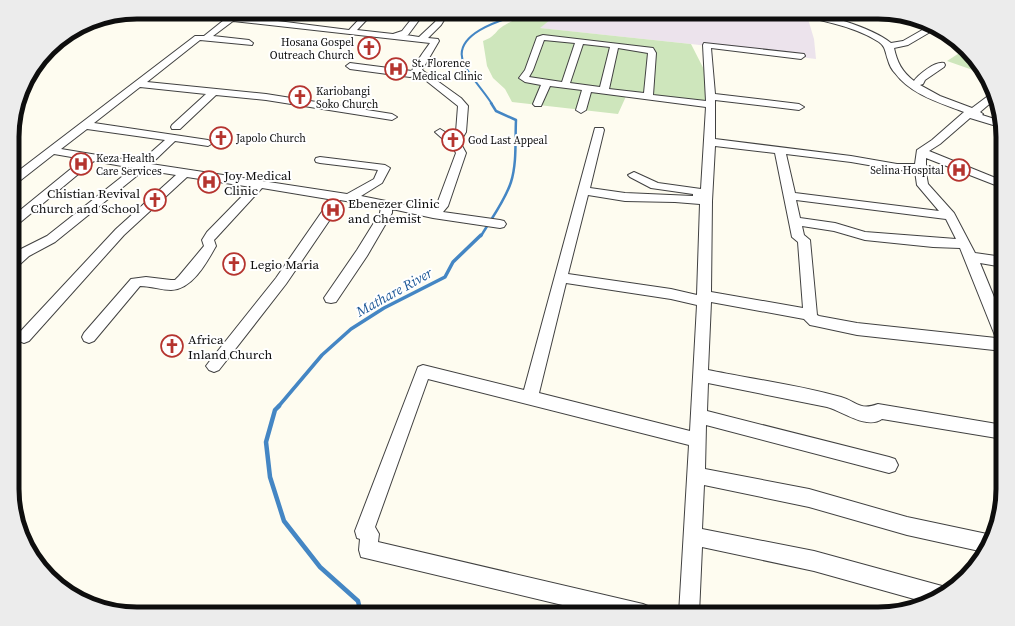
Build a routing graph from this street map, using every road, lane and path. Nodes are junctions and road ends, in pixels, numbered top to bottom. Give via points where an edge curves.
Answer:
1 (230, 19) edge
2 (262, 19) edge
3 (363, 19) edge
4 (416, 19) edge
5 (442, 19) edge
6 (822, 19) edge
7 (928, 30) edge
8 (351, 32) junction
9 (395, 36) junction
10 (206, 38) junction
11 (422, 39) junction
12 (580, 42) junction
13 (249, 43) dead end
14 (429, 45) dead end
15 (615, 45) junction
16 (889, 46) junction
17 (801, 56) dead end
18 (941, 65) dead end
19 (350, 66) dead end
20 (419, 72) junction
21 (547, 82) junction
22 (137, 84) junction
23 (565, 85) junction
24 (914, 85) junction
25 (587, 88) junction
26 (604, 90) junction
27 (214, 92) junction
28 (648, 97) junction
29 (990, 98) edge
30 (710, 101) junction
31 (538, 104) dead end
32 (799, 107) dead end
33 (581, 110) dead end
34 (971, 113) junction
35 (392, 117) dead end
36 (995, 122) edge
37 (84, 124) junction
38 (176, 126) dead end
39 (599, 130) dead end
40 (440, 132) dead end
41 (173, 138) junction
42 (455, 142) dead end
43 (710, 142) junction
44 (208, 143) dead end
45 (780, 150) junction
46 (53, 151) junction
47 (921, 152) junction
48 (92, 157) junction
49 (320, 160) dead end
50 (140, 166) junction
51 (920, 172) junction
52 (184, 173) junction
53 (19, 176) edge
54 (634, 176) dead end
55 (996, 181) edge
56 (260, 184) junction
57 (583, 191) junction
58 (790, 196) junction
59 (334, 197) junction
60 (348, 199) junction
61 (702, 201) junction
62 (387, 204) junction
63 (433, 214) junction
64 (950, 216) junction
65 (19, 217) edge
66 (795, 221) junction
67 (498, 224) dead end
68 (964, 244) junction
69 (971, 257) junction
70 (19, 258) edge
71 (996, 261) edge
72 (562, 278) junction
73 (331, 298) dead end
74 (704, 299) junction
75 (810, 315) junction
76 (996, 320) edge
77 (24, 337) dead end
78 (89, 337) dead end
79 (996, 344) edge
80 (214, 366) dead end
81 (700, 375) junction
82 (530, 398) junction
83 (698, 416) junction
84 (996, 431) edge
85 (697, 440) junction
86 (889, 465) dead end
87 (695, 475) junction
88 (692, 536) junction
89 (983, 542) edge
90 (932, 594) edge
91 (613, 607) edge
92 (689, 607) edge

1 - 10 street
2 - 8 street
3 - 8 street
4 - 9 street via 405,33
5 - 11 street
6 - 16 street via 867,33
7 - 16 street via 905,43
8 - 9 street
9 - 11 street
10 - 13 street
10 - 22 street via 198,38
11 - 20 street via 435,41
12 - 15 street
12 - 21 street via 540,38 524,78
12 - 23 street
14 - 20 street via 422,55
15 - 26 street
15 - 28 street via 652,52
16 - 24 street via 897,69
17 - 30 street via 707,45
18 - 24 street
19 - 20 street via 410,74
20 - 42 street via 463,106 461,132
21 - 23 street
21 - 31 street
22 - 27 street
22 - 37 street
23 - 25 street
24 - 34 street
25 - 26 street
25 - 33 street
26 - 28 street
27 - 35 street via 266,97
27 - 38 street
28 - 30 street
29 - 34 street
30 - 32 street
30 - 43 street
34 - 36 street
34 - 47 street
37 - 41 street
37 - 46 street
39 - 57 street
40 - 63 street via 458,146 461,153 442,206
41 - 44 street
41 - 50 street
43 - 45 street
43 - 61 street
45 - 51 street via 930,171
45 - 58 street
46 - 48 street
46 - 53 street
47 - 51 street
47 - 55 street
48 - 50 street
48 - 65 street
49 - 60 street via 385,168 378,181
50 - 52 street
50 - 70 street via 51,239
51 - 64 street via 923,185
52 - 56 street
52 - 77 street via 120,232
54 - 61 street via 656,186 697,191
56 - 59 street
56 - 78 street via 210,235 210,246 182,283 175,286 136,282
57 - 61 street via 625,197
57 - 72 street
58 - 64 street
58 - 66 street
59 - 60 street
59 - 80 street via 334,203 327,215 281,281
60 - 62 street
61 - 74 street
62 - 63 street
62 - 73 street via 386,213
63 - 67 street
64 - 68 street
66 - 68 street via 834,227 865,236
66 - 75 street via 797,235 804,240
68 - 69 street
69 - 71 street
69 - 76 street
72 - 74 street
72 - 82 street
74 - 75 street
74 - 81 street
75 - 79 street via 815,321 857,329
81 - 83 street
81 - 84 street via 827,400 844,405 853,412 875,415 878,411
82 - 85 street
82 - 91 street via 423,371 364,531 370,534 368,550
83 - 85 street
83 - 86 street
85 - 87 street
87 - 88 street
87 - 89 street via 809,498 907,526
88 - 90 street via 814,561
88 - 92 street

